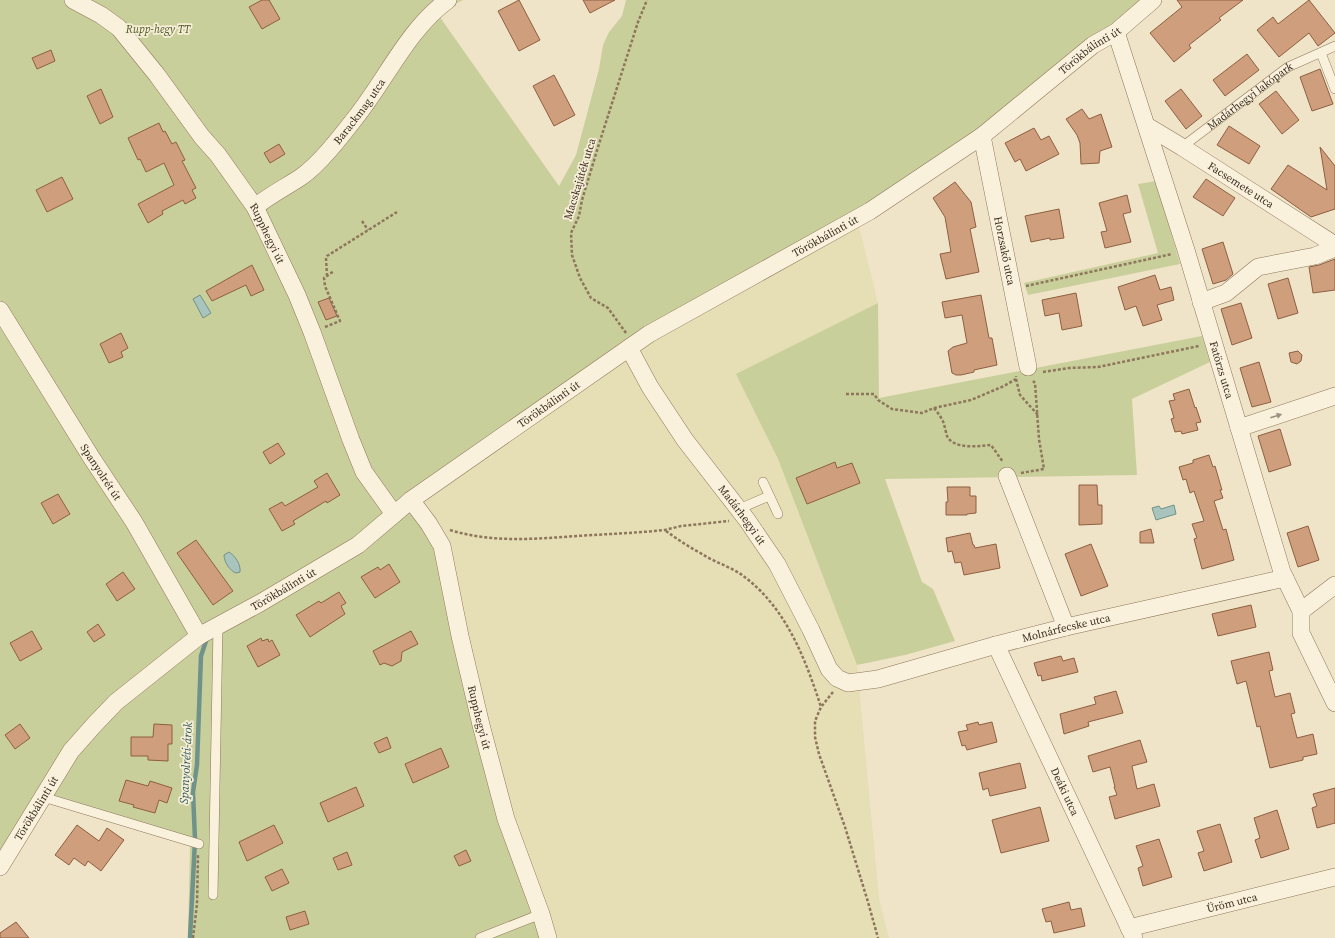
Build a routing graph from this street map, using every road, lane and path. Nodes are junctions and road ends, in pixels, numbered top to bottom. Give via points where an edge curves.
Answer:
1 (73, 0) edge
2 (448, 0) edge
3 (647, 0) edge
4 (1153, 0) edge
5 (1116, 32) junction
6 (1335, 46) edge
7 (1321, 53) junction
8 (1335, 89) edge
9 (1147, 126) junction
10 (982, 136) junction
11 (1182, 146) junction
12 (255, 206) junction
13 (397, 212) dead end
14 (362, 221) dead end
15 (368, 230) junction
16 (1335, 247) edge
17 (1186, 250) junction
18 (334, 271) dead end
19 (327, 276) junction
20 (1012, 289) junction
21 (1201, 302) junction
22 (0, 310) edge
23 (312, 332) junction
24 (1213, 343) junction
25 (629, 348) junction
26 (1026, 368) junction
27 (1016, 379) junction
28 (846, 394) dead end
29 (1335, 396) edge
30 (934, 408) junction
31 (1038, 415) junction
32 (1239, 428) junction
33 (1007, 476) junction
34 (763, 482) dead end
35 (769, 496) junction
36 (411, 500) junction
37 (394, 514) junction
38 (743, 514) junction
39 (778, 514) dead end
40 (429, 524) junction
41 (666, 530) junction
42 (1285, 578) junction
43 (1335, 585) edge
44 (1301, 611) junction
45 (218, 626) junction
46 (1066, 627) junction
47 (199, 636) junction
48 (996, 644) junction
49 (848, 682) junction
50 (1335, 703) edge
51 (821, 707) junction
52 (43, 797) junction
53 (195, 842) joint
54 (0, 867) edge
55 (1335, 877) edge
56 (213, 895) dead end
57 (541, 914) junction
58 (1131, 933) edge
59 (193, 938) edge
60 (480, 938) edge
61 (548, 938) edge
62 (878, 938) edge

1 - 12 street, Rupphegyi út via 119,28
2 - 12 street, Barackmag utca via 414,33 382,82 325,154 302,176
3 - 25 path, Macskajáték utca via 599,144 579,216 571,233 572,255 580,278 591,298 608,308 628,336
4 - 5 street, Törökbálinti út
5 - 9 street, Fatörzs utca
5 - 10 street, Törökbálinti út via 1093,44
6 - 7 lane, Madárhegyi lakópark
7 - 8 lane
7 - 11 lane, Madárhegyi lakópark via 1288,67
9 - 11 street, Facsemete utca
9 - 17 street, Fatörzs utca
10 - 20 street, Horzsakő utca
10 - 25 street, Törökbálinti út via 870,211 649,334
11 - 16 street, Facsemete utca
12 - 23 street, Rupphegyi út
13 - 15 path
14 - 15 path
15 - 19 path via 327,256
16 - 21 street via 1315,256 1258,267 1226,293
17 - 20 path
17 - 21 street, Fatörzs utca
18 - 19 path
19 - 23 path via 324,278 325,286 340,321
20 - 26 street, Horzsakő utca
21 - 24 street, Fatörzs utca
22 - 47 street, Spanyolrét út via 134,522
23 - 37 street, Rupphegyi út via 364,472
24 - 26 path via 1098,368 1038,372
24 - 32 street, Fatörzs utca
25 - 36 street, Törökbálinti út
25 - 38 street, Madárhegyi út via 684,440
26 - 27 path via 1017,371
26 - 31 path via 1035,383
27 - 30 path via 971,400
27 - 31 path via 1020,395
28 - 30 path via 874,394 878,400 892,409 904,411 922,413
32 -> 29 street
30 - 33 path via 944,423 950,440 971,447 991,445 1005,466
31 - 33 path via 1044,470
32 - 42 street, Fatörzs utca
33 - 46 street
34 - 35 lane
35 - 38 lane
35 - 39 lane
36 - 37 street, Törökbálinti út
36 - 40 street, Rupphegyi út
37 - 45 street, Törökbálinti út via 358,544
38 - 41 path
38 - 49 street, Madárhegyi út via 777,564 828,669 837,678
40 - 41 path via 460,533 499,539
40 - 57 street, Rupphegyi út via 442,546 470,680 506,819
41 - 51 path via 701,554 742,575 762,593 780,614 809,671
42 - 44 street, Fatörzs utca
42 - 46 street, Molnárfecske utca
43 - 44 street
44 - 50 street, Fatörzs utca via 1301,633
45 - 47 street, Törökbálinti út
45 - 56 lane
46 - 48 street, Molnárfecske utca
47 - 52 street, Törökbálinti út via 116,702 72,751
48 - 49 street, Molnárfecske utca via 878,679
48 - 58 street, Deáki utca
49 - 51 path via 834,691
51 - 62 path via 815,721 815,737
52 - 53 lane
52 - 54 street, Törökbálinti út
53 - 59 path via 197,904
55 - 58 street, Üröm utca
57 - 60 lane
57 - 61 street, Rupphegyi út

